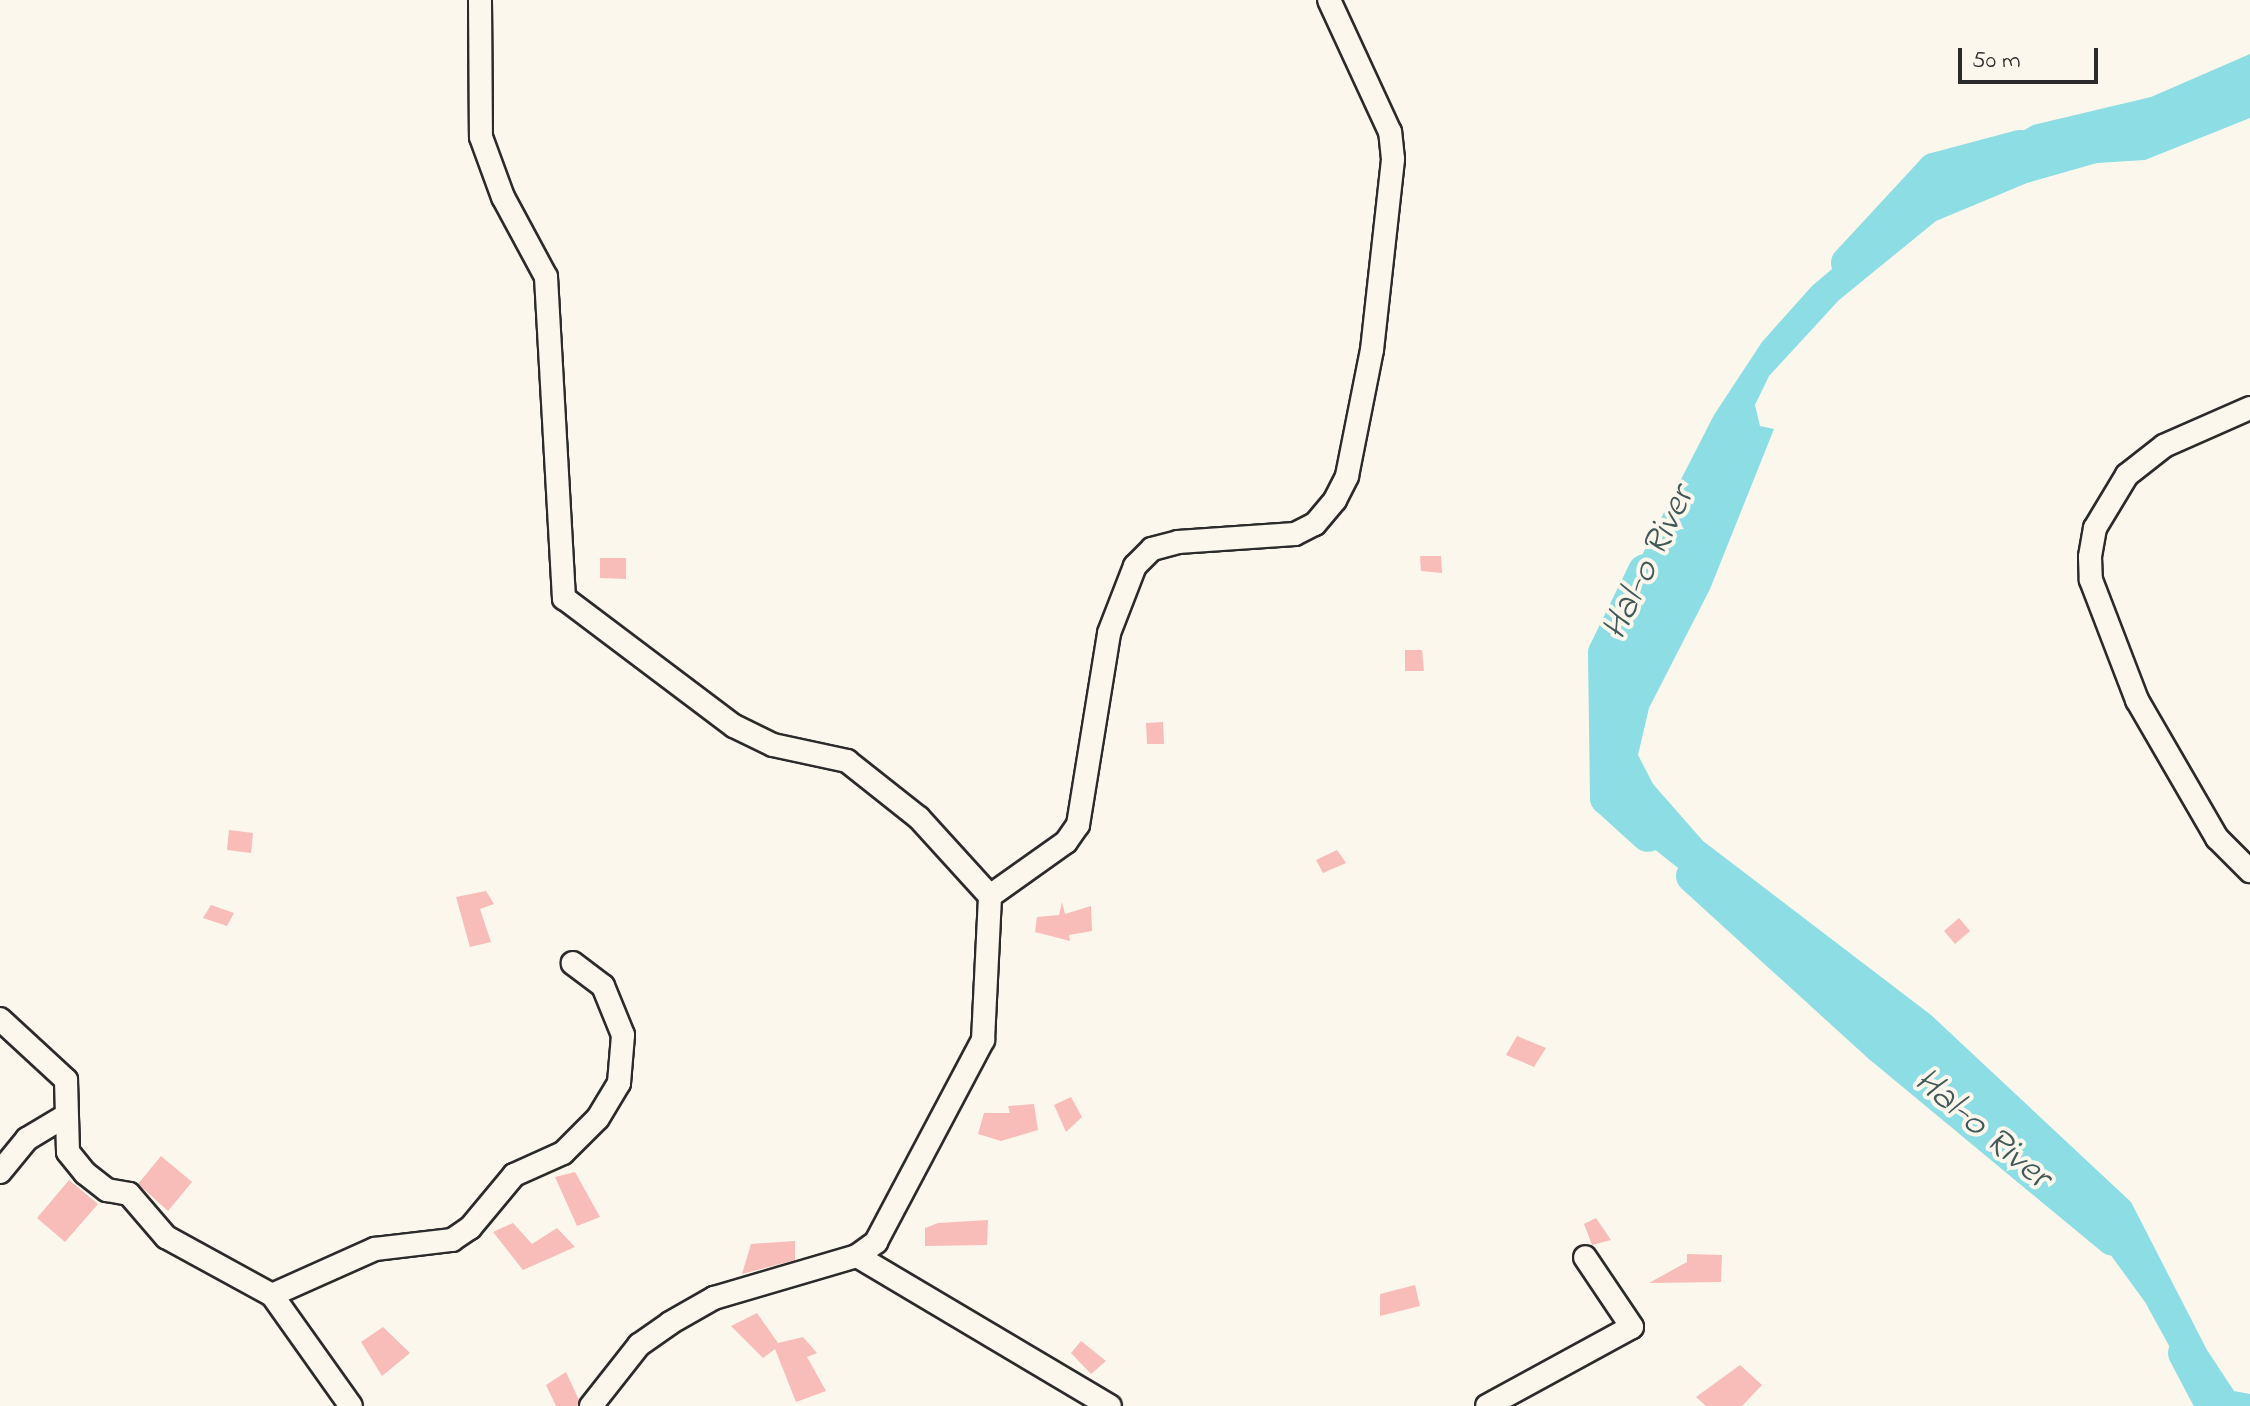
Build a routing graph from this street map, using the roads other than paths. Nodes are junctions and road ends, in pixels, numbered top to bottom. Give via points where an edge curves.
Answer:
1 (480, 0) edge
2 (1329, 0) edge
3 (2250, 408) edge
4 (2250, 871) edge
5 (990, 896) junction
6 (573, 963) dead end
7 (0, 1019) edge
8 (62, 1118) junction
9 (0, 1172) edge
10 (857, 1256) junction
11 (1585, 1257) dead end
12 (272, 1295) junction
13 (351, 1406) edge
14 (591, 1406) edge
15 (1110, 1406) edge
16 (1487, 1406) edge

1 - 5 street via 481,137 503,197 546,277 564,598 734,726 773,745 847,761 919,818
2 - 5 street via 1390,132 1393,159 1372,350 1347,476 1315,524 1295,534 1178,542 1152,549 1135,566 1109,633 1078,825 1066,842
3 - 4 street via 2164,446 2136,467 2095,528 2090,557 2091,580 2137,700 2217,838
5 - 10 street via 983,1040 876,1242
6 - 12 street via 603,986 623,1035 619,1083 598,1118 563,1153 514,1175 470,1228 452,1240 375,1249
7 - 8 street via 66,1080
8 - 9 street via 27,1139
8 - 12 street via 68,1152 85,1173 107,1190 129,1194 166,1237
10 - 14 street via 714,1298 639,1345
10 - 15 street
11 - 16 street via 1632,1327
12 - 13 street

